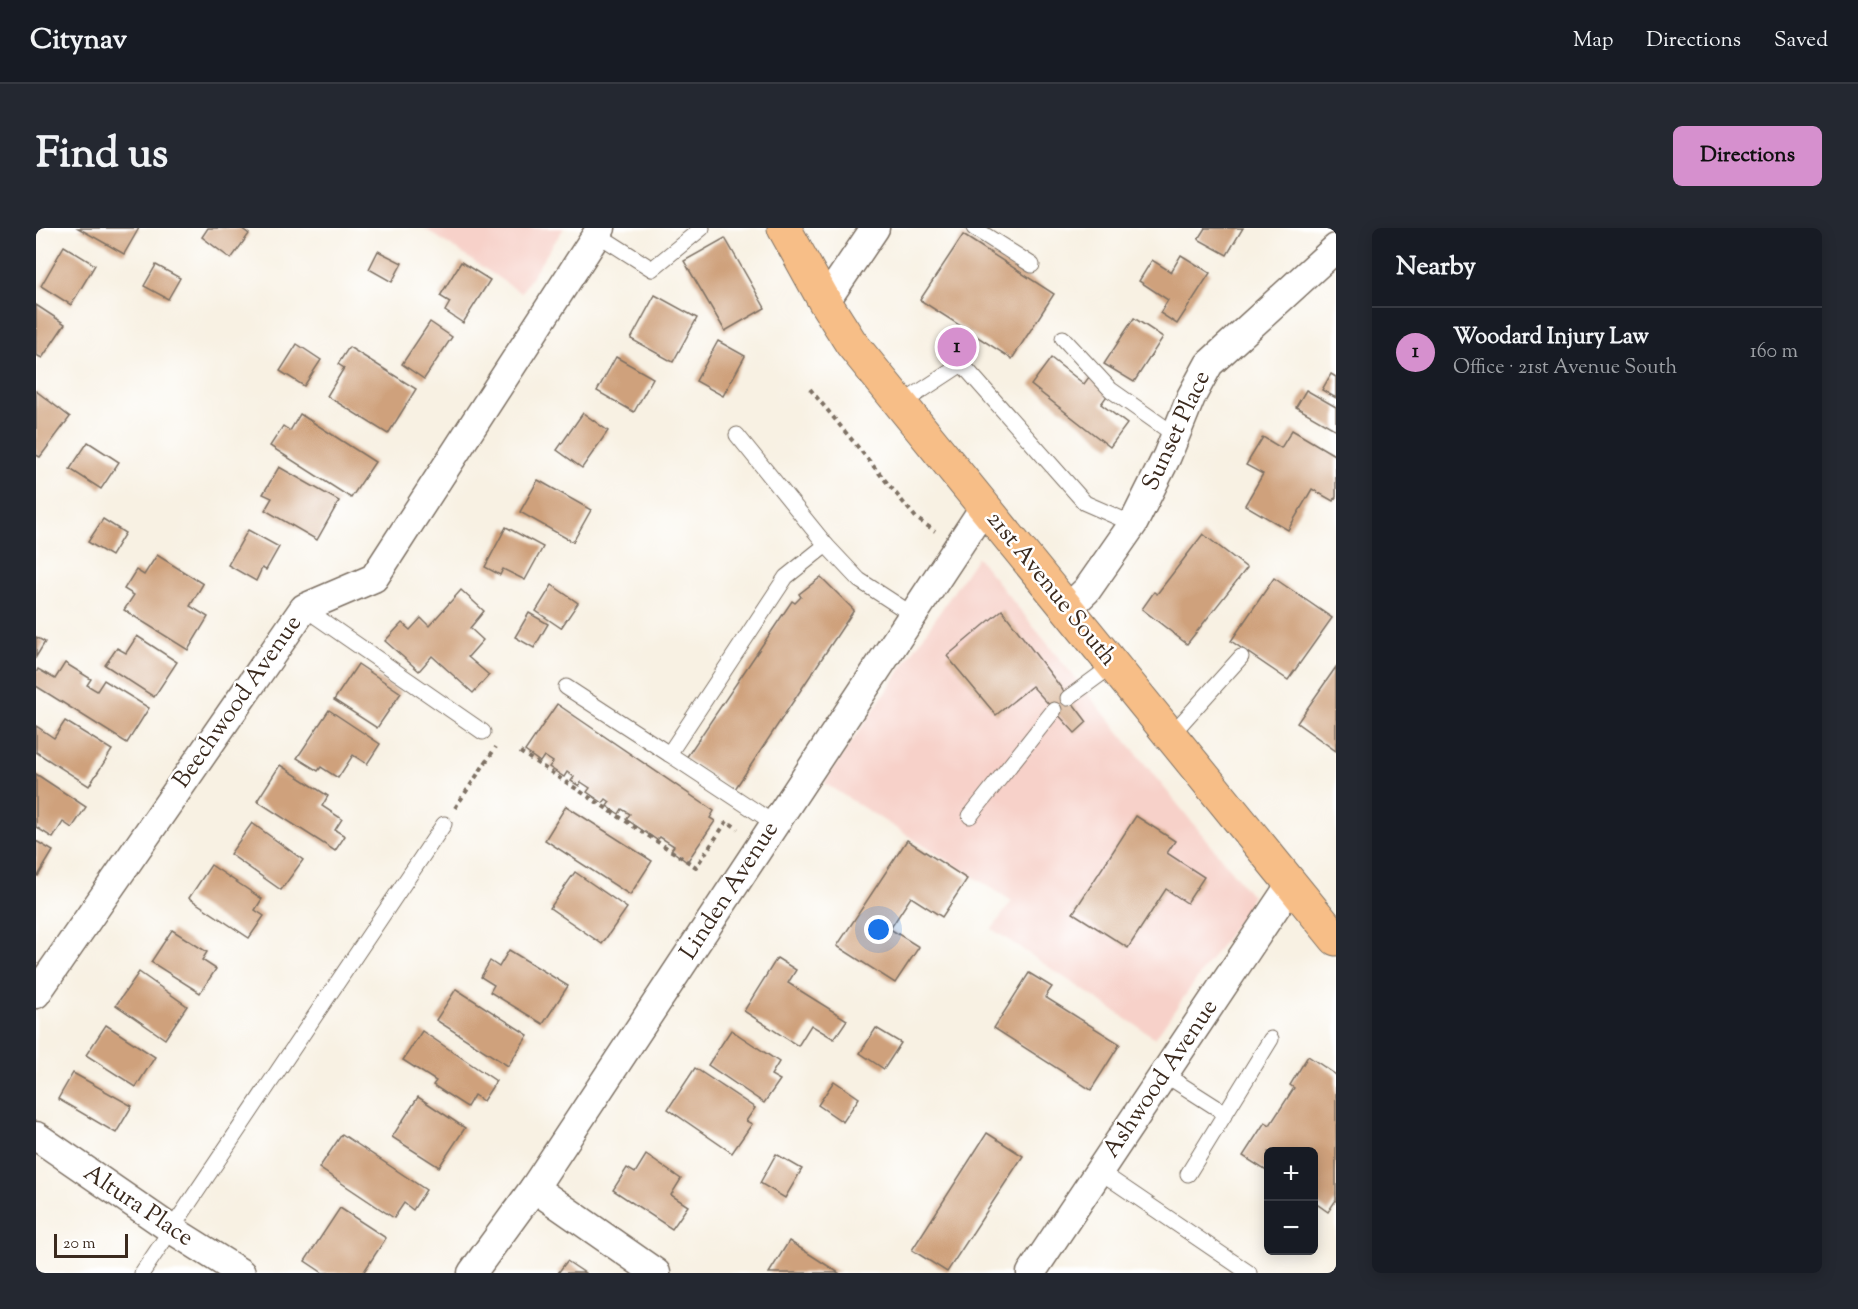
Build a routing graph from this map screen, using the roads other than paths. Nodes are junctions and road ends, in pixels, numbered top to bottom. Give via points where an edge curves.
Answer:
1 (702, 228) edge
2 (784, 228) edge
3 (875, 228) edge
4 (974, 228) edge
5 (599, 231) edge
6 (1336, 248) edge
7 (1032, 266) dead end
8 (825, 302) junction
9 (1063, 338) dead end
10 (901, 404) junction
11 (737, 435) dead end
12 (1175, 435) junction
13 (984, 506) junction
14 (1132, 524) junction
15 (826, 545) junction
16 (304, 608) junction
17 (1067, 609) junction
18 (913, 615) junction
19 (1241, 657) dead end
20 (1113, 665) junction
21 (566, 687) dead end
22 (1068, 698) dead end
23 (1054, 710) dead end
24 (483, 732) road end
25 (1170, 736) junction
26 (669, 754) junction
27 (970, 816) dead end
28 (444, 824) road end
29 (775, 824) junction
30 (1291, 884) junction
31 (1335, 935) edge
32 (36, 994) edge
33 (1271, 1039) dead end
34 (1164, 1074) junction
35 (1225, 1113) junction
36 (36, 1137) edge
37 (1099, 1171) junction
38 (1188, 1174) dead end
39 (534, 1188) junction
40 (171, 1229) junction
41 (142, 1273) edge
42 (241, 1273) edge
43 (472, 1273) edge
44 (656, 1273) edge
45 (1030, 1273) edge
46 (1249, 1273) edge

1 - 5 lane via 652,269
2 - 8 main road, 21st Avenue South
3 - 8 street
4 - 7 lane
5 - 16 street, Beechwood Avenue via 374,578
6 - 12 street, Sunset Place via 1209,364
8 - 10 main road, 21st Avenue South via 851,343
9 - 12 lane via 1111,390
10 - 13 main road, 21st Avenue South
10 - 14 lane via 962,364 1085,503
11 - 15 lane
12 - 14 street, Sunset Place
13 - 17 main road, 21st Avenue South
13 - 18 street, Linden Avenue
14 - 17 street, Sunset Place via 1087,591
15 - 18 lane via 858,580
15 - 26 lane via 786,578
16 - 24 lane
16 - 32 street, Beechwood Avenue
17 - 20 main road, 21st Avenue South
18 - 29 street, Linden Avenue
19 - 25 lane
20 - 22 lane
20 - 25 main road, 21st Avenue South
21 - 26 lane
23 - 27 lane
25 - 30 main road, 21st Avenue South
26 - 29 lane
28 - 40 lane
29 - 39 street, Linden Avenue
30 - 31 main road, 21st Avenue South
30 - 34 street, Ashwood Avenue
33 - 35 lane
34 - 35 lane
34 - 37 street, Ashwood Avenue
35 - 38 lane
36 - 40 street, Altura Place
37 - 45 street, Ashwood Avenue
37 - 46 lane
39 - 43 street, Linden Avenue
39 - 44 street
40 - 41 lane
40 - 42 street, Altura Place

